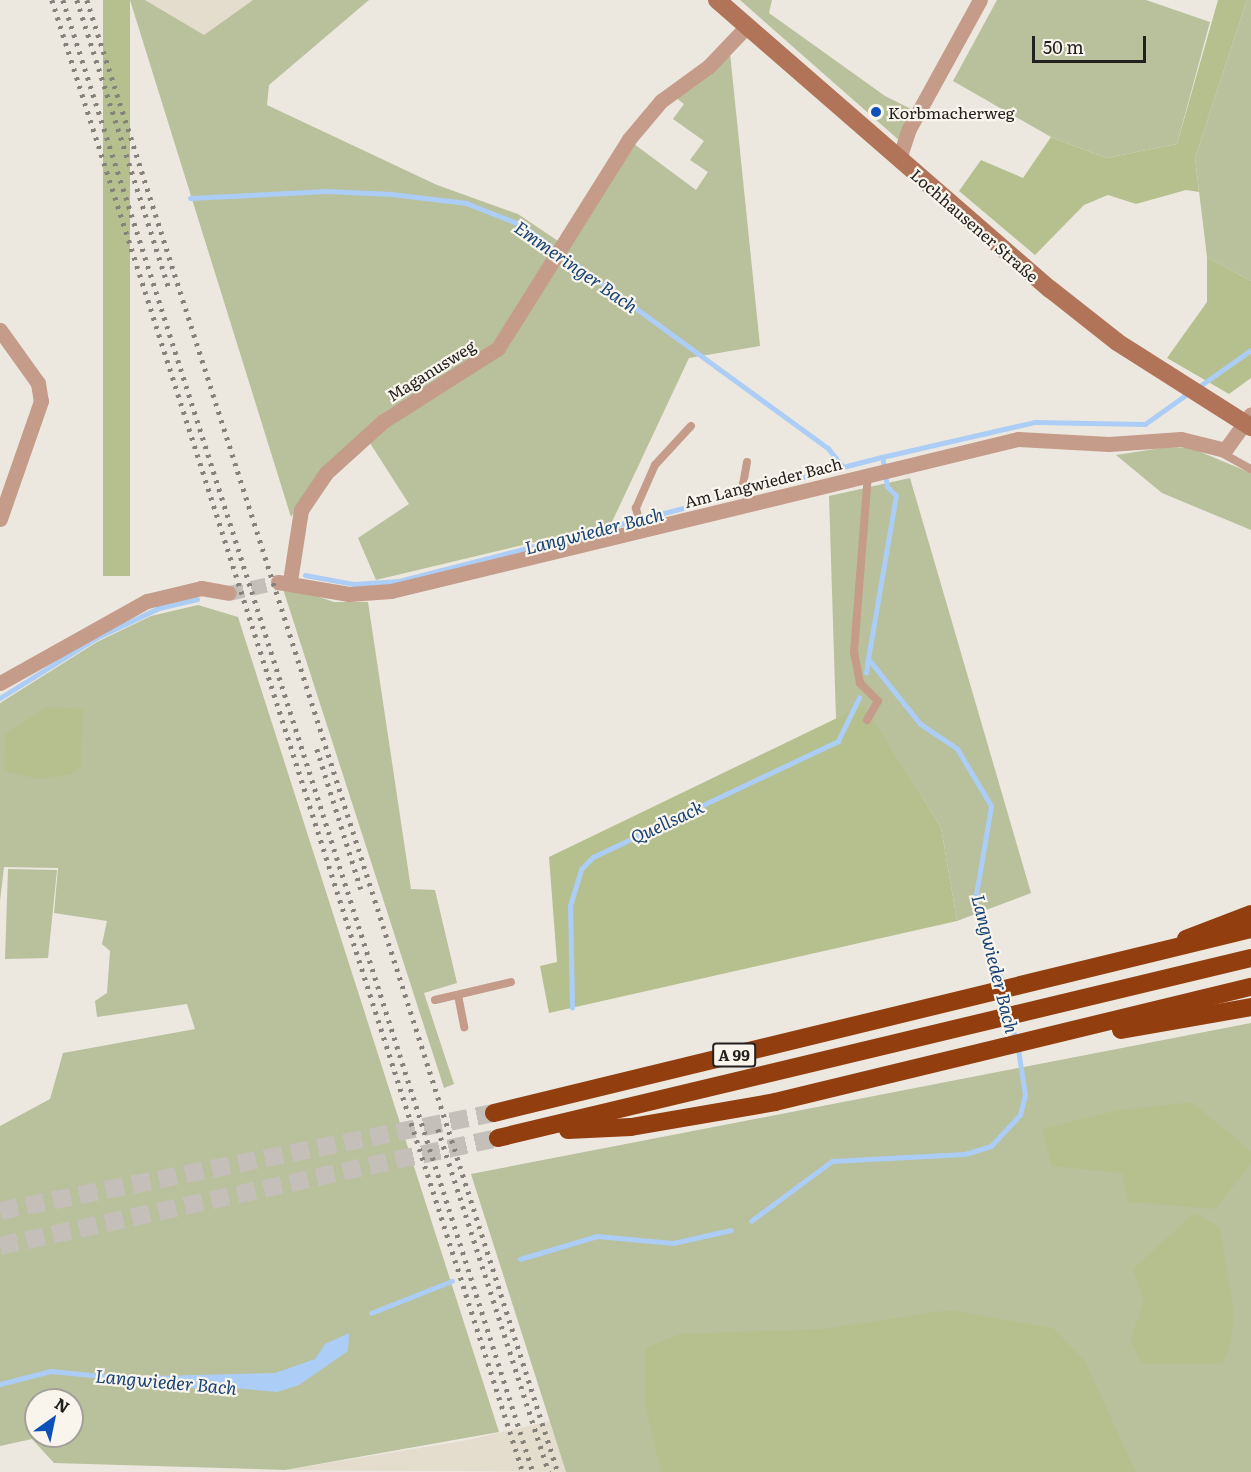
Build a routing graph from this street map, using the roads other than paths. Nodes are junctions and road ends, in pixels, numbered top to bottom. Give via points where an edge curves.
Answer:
1 (717, 0) edge
2 (980, 0) edge
3 (746, 27) junction
4 (899, 159) junction
5 (0, 330) edge
6 (1249, 422) edge
7 (691, 426) dead end
8 (1219, 451) junction
9 (747, 462) dead end
10 (1251, 469) edge
11 (878, 472) junction
12 (748, 500) junction
13 (0, 519) edge
14 (641, 527) junction
15 (284, 582) joint
16 (229, 592) tunnel mouth
17 (0, 682) edge
18 (867, 720) dead end
19 (1251, 914) edge
20 (1251, 929) edge
21 (1168, 951) junction
22 (1251, 958) edge
23 (511, 982) dead end
24 (1251, 987) edge
25 (458, 995) junction
26 (435, 1000) dead end
27 (1251, 1007) edge
28 (464, 1027) dead end
29 (1063, 1034) junction
30 (494, 1113) tunnel mouth
31 (518, 1132) junction
32 (498, 1138) tunnel mouth

1 - 3 main road, Lochhausener Straße
2 - 4 street via 909,129
3 - 4 main road, Lochhausener Straße
3 - 15 street, Maganusweg via 709,66 661,101 629,139 561,254 498,348 382,422 326,474 301,510
4 - 6 main road, Lochhausener Straße via 1100,329 1193,391
5 - 13 street via 38,383 41,401
6 - 8 street via 1229,448
7 - 14 lane via 655,465 637,511
8 - 10 lane
8 - 11 street, Am Langwieder Bach via 1181,438 1109,444 1018,440
9 - 12 lane via 744,487
11 - 12 street, Am Langwieder Bach
11 - 18 lane via 854,652 860,683 878,701
12 - 14 street, Am Langwieder Bach
14 - 15 street, Am Langwieder Bach via 375,594
16 - 17 street via 201,588 147,601
19 - 21 highway via 1199,930
20 - 21 highway, A 99
21 - 30 highway, A 99
22 - 31 highway, A 99
23 - 25 lane
24 - 29 highway
25 - 26 lane
25 - 28 lane
27 - 29 highway via 1128,1029
29 - 31 highway via 695,1117 631,1127
31 - 32 highway, A 99

